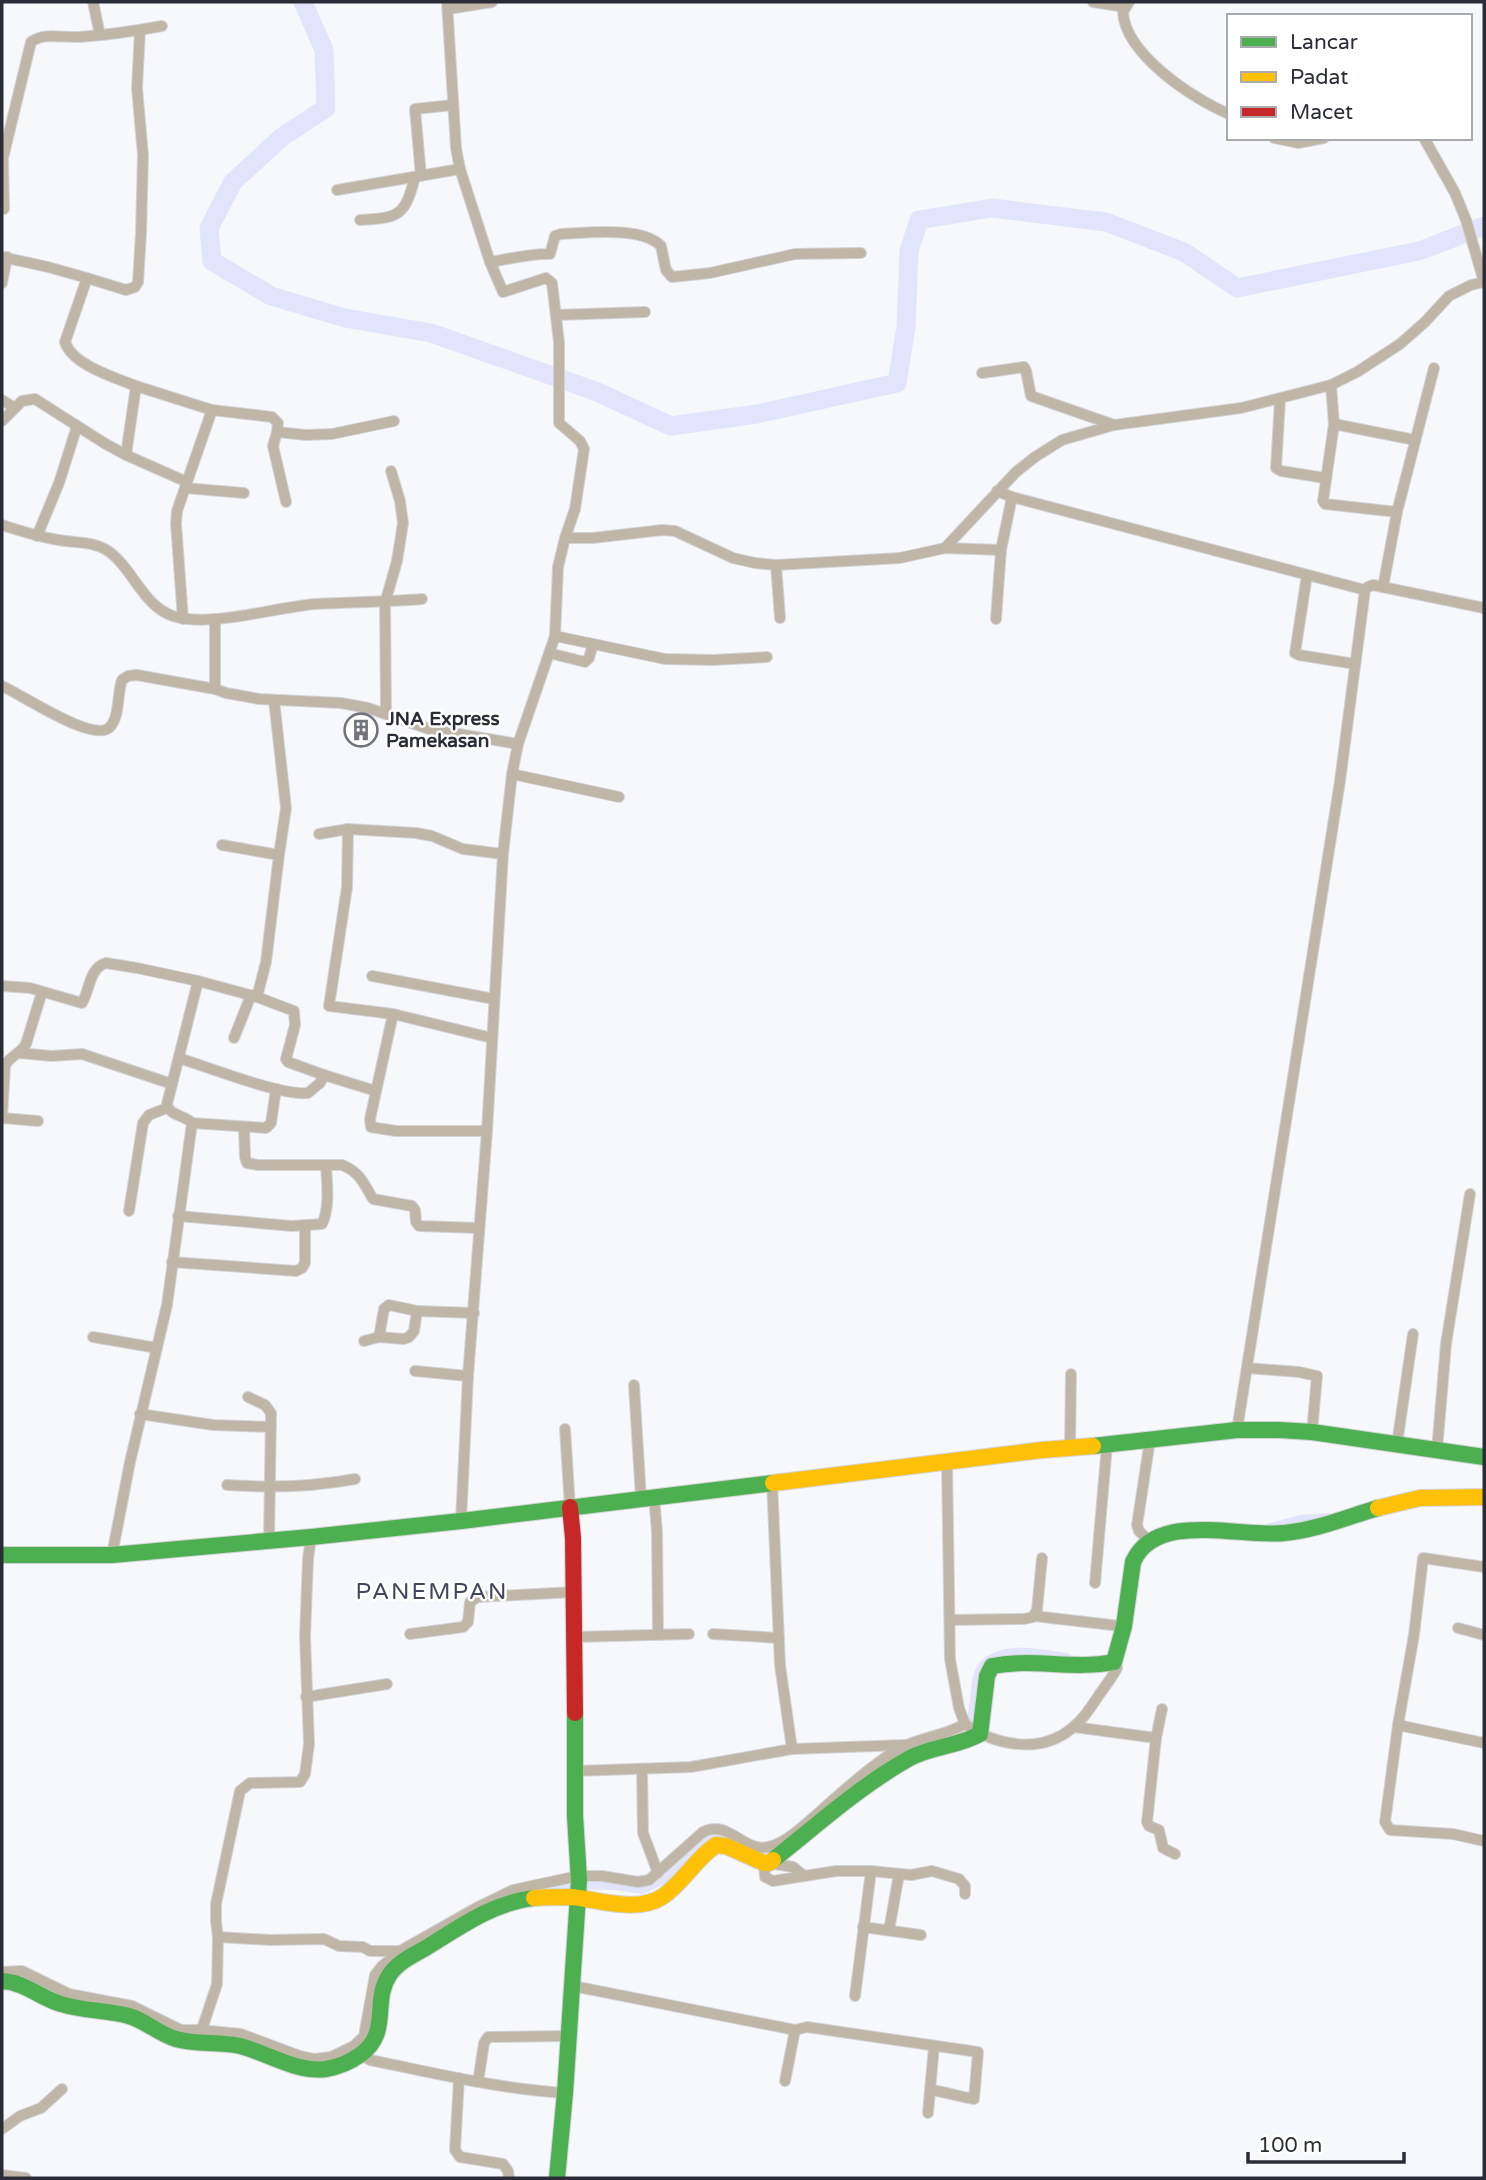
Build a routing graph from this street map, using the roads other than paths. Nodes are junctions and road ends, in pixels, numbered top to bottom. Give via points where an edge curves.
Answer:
1 (93, 2) edge
2 (492, 2) edge
3 (1093, 2) edge
4 (1127, 4) edge
5 (448, 6) edge
6 (162, 26) dead end
7 (140, 30) junction
8 (100, 35) junction
9 (453, 104) junction
10 (1227, 113) edge
11 (1284, 140) edge
12 (1314, 140) edge
13 (1425, 140) edge
14 (2, 158) edge
15 (460, 169) junction
16 (418, 177) junction
17 (337, 190) dead end
18 (4, 209) dead end
19 (360, 220) dead end
20 (860, 253) dead end
21 (4, 257) edge
22 (490, 262) junction
23 (87, 278) junction
24 (1484, 282) edge
25 (2, 283) edge
26 (645, 312) dead end
27 (555, 315) junction
28 (1434, 368) dead end
29 (982, 373) dead end
30 (1331, 385) junction
31 (136, 386) junction
32 (2, 400) edge
33 (1280, 400) junction
34 (15, 408) junction
35 (212, 410) junction
36 (2, 421) edge
37 (394, 421) dead end
38 (1334, 424) junction
39 (1114, 425) junction
40 (77, 426) junction
41 (278, 432) junction
42 (1415, 440) junction
43 (126, 455) junction
44 (391, 471) dead end
45 (1325, 478) junction
46 (186, 485) junction
47 (997, 491) junction
48 (244, 492) dead end
49 (1012, 497) junction
50 (286, 502) dead end
51 (1397, 512) junction
52 (2, 526) edge
53 (37, 536) junction
54 (565, 538) junction
55 (944, 548) junction
56 (1001, 550) junction
57 (776, 565) junction
58 (1307, 575) junction
59 (1383, 587) junction
60 (1366, 590) junction
61 (422, 599) dead end
62 (385, 603) junction
63 (1484, 608) edge
64 (183, 618) junction
65 (780, 618) dead end
66 (215, 619) junction
67 (996, 619) dead end
68 (555, 636) junction
69 (593, 644) junction
70 (549, 653) junction
71 (767, 657) dead end
72 (1355, 664) junction
73 (2, 686) edge
74 (215, 689) junction
75 (274, 700) junction
76 (386, 713) junction
77 (518, 744) junction
78 (512, 774) junction
79 (619, 797) dead end
80 (348, 829) junction
81 (319, 834) dead end
82 (222, 845) dead end
83 (503, 854) junction
84 (279, 855) junction
85 (372, 976) dead end
86 (198, 981) junction
87 (2, 986) edge
88 (42, 992) junction
89 (254, 996) junction
90 (494, 999) junction
91 (393, 1014) junction
92 (234, 1038) dead end
93 (492, 1038) junction
94 (19, 1053) junction
95 (178, 1058) junction
96 (324, 1076) junction
97 (172, 1084) junction
98 (276, 1089) junction
99 (376, 1091) junction
100 (167, 1108) junction
101 (2, 1118) edge
102 (38, 1121) dead end
103 (192, 1123) junction
104 (244, 1128) junction
105 (487, 1131) junction
106 (326, 1165) junction
107 (1470, 1194) dead end
108 (129, 1211) dead end
109 (178, 1216) junction
110 (305, 1225) junction
111 (479, 1228) junction
112 (172, 1262) junction
113 (417, 1311) junction
114 (474, 1312) junction
115 (1413, 1334) dead end
116 (379, 1336) junction
117 (93, 1337) dead end
118 (364, 1341) dead end
119 (157, 1348) junction
120 (1247, 1368) junction
121 (415, 1371) dead end
122 (1071, 1374) dead end
123 (468, 1376) junction
124 (634, 1385) dead end
125 (248, 1397) dead end
126 (141, 1414) junction
127 (271, 1427) junction
128 (565, 1429) dead end
129 (1237, 1430) junction
130 (1312, 1432) junction
131 (1150, 1440) junction
132 (1397, 1444) junction
133 (1107, 1445) junction
134 (1070, 1448) junction
135 (1437, 1450) junction
136 (1484, 1457) edge
137 (947, 1462) junction
138 (355, 1479) dead end
139 (772, 1481) junction
140 (227, 1485) dead end
141 (268, 1487) junction
142 (648, 1497) junction
143 (1484, 1497) edge
144 (570, 1507) junction
145 (461, 1521) junction
146 (311, 1536) junction
147 (1147, 1539) junction
148 (269, 1540) junction
149 (2, 1555) edge
150 (112, 1555) junction
151 (1042, 1558) dead end
152 (1484, 1567) edge
153 (1095, 1583) dead end
154 (574, 1592) junction
155 (1034, 1616) junction
156 (950, 1620) junction
157 (1118, 1625) junction
158 (1458, 1628) dead end
159 (410, 1634) dead end
160 (658, 1634) junction
161 (689, 1634) dead end
162 (713, 1634) dead end
163 (1484, 1635) edge
164 (575, 1636) junction
165 (779, 1638) junction
166 (1114, 1662) junction
167 (387, 1684) dead end
168 (306, 1697) junction
169 (1162, 1709) dead end
170 (1398, 1725) junction
171 (1074, 1727) junction
172 (972, 1729) junction
173 (1156, 1738) junction
174 (1484, 1743) edge
175 (906, 1744) junction
176 (792, 1749) junction
177 (642, 1769) junction
178 (576, 1771) junction
179 (1484, 1841) edge
180 (1175, 1854) dead end
181 (766, 1856) junction
182 (871, 1871) junction
183 (658, 1873) junction
184 (899, 1874) junction
185 (803, 1875) junction
186 (578, 1887) junction
187 (965, 1894) dead end
188 (455, 1925) junction
189 (863, 1927) junction
190 (890, 1930) junction
191 (921, 1935) dead end
192 (218, 1937) junction
193 (400, 1951) junction
194 (2, 1972) edge
195 (17, 1977) edge
196 (573, 1986) junction
197 (855, 1996) dead end
198 (794, 2030) junction
199 (200, 2036) junction
200 (569, 2036) junction
201 (934, 2046) junction
202 (354, 2054) junction
203 (459, 2078) junction
204 (785, 2081) dead end
205 (478, 2082) junction
206 (62, 2089) dead end
207 (931, 2090) junction
208 (565, 2092) junction
209 (928, 2113) dead end
210 (2, 2129) edge
211 (2, 2175) edge
212 (26, 2178) edge
213 (509, 2178) edge
214 (557, 2178) edge

1 - 8 street
2 - 5 street
3 - 4 street
4 - 10 street via 1126,29 1151,61 1192,95
5 - 9 street
6 - 7 street
7 - 8 street
7 - 23 street via 137,88 143,155 138,282 126,290
8 - 14 street via 31,42
9 - 15 street
9 - 16 street via 415,109
11 - 12 street
13 - 24 street via 1455,193
14 - 18 street
15 - 16 street
15 - 22 street
16 - 17 street
16 - 19 street via 400,212
20 - 22 street via 795,254 672,277 661,246 651,239 628,233 559,234 550,254
21 - 23 street
21 - 25 street
22 - 27 street via 503,292 550,280
23 - 31 street via 66,347 87,365
24 - 30 street via 1448,296 1400,344
26 - 27 street
27 - 54 street via 559,424 584,449 575,509
28 - 42 street
29 - 39 street via 1024,367 1034,398
30 - 33 street
30 - 38 street
31 - 35 street
31 - 43 street
32 - 34 street
33 - 39 street
33 - 45 street via 1276,468
34 - 36 street
34 - 40 street via 24,400 35,399
35 - 41 street via 272,417
35 - 46 street
37 - 41 street via 332,434
38 - 42 street
38 - 45 street
39 - 47 street via 1062,440
40 - 43 street
40 - 53 street
41 - 50 street via 273,446
42 - 51 street
43 - 46 street
44 - 62 street via 403,523
45 - 51 street via 1325,503
46 - 48 street
46 - 64 street via 176,524
47 - 49 street
47 - 55 street
49 - 56 street
49 - 58 street
51 - 59 street
52 - 53 street
53 - 64 street via 104,548 159,609
54 - 57 street via 675,531 733,558
54 - 68 street via 558,567
55 - 56 street
55 - 57 street via 900,558
56 - 67 street
57 - 65 street
58 - 60 street
58 - 72 street via 1295,653
59 - 60 street via 1373,585
59 - 63 street
60 - 72 street
61 - 62 street
62 - 66 street via 316,604
62 - 76 street
64 - 66 street
66 - 74 street
68 - 69 street
68 - 70 street
69 - 70 street via 584,662
69 - 71 street via 665,659
70 - 77 street
72 - 120 street
73 - 74 street via 97,731 112,725 120,686 128,676
74 - 75 street
75 - 76 street via 341,704
75 - 84 street via 286,808
76 - 77 street via 429,729
77 - 78 street
78 - 79 street
78 - 83 street
80 - 81 street
80 - 83 street via 426,834 463,849
80 - 91 street via 347,887 328,1005
82 - 84 street
83 - 90 street
84 - 89 street via 266,962
85 - 90 street
86 - 88 street via 104,964 91,978 84,1002
86 - 89 street
86 - 95 street
87 - 88 street
88 - 94 street
89 - 92 street
89 - 96 street via 295,1011 286,1060
90 - 93 street
91 - 93 street
91 - 99 street
93 - 105 street
94 - 97 street via 80,1054
94 - 101 street via 5,1066
95 - 97 street
95 - 98 street
96 - 98 street via 305,1094
96 - 99 street
97 - 100 street
98 - 104 street via 269,1126
99 - 105 street via 369,1124 373,1128
100 - 103 street
100 - 108 street via 149,1115 143,1123
101 - 102 street
103 - 104 street
103 - 109 street
104 - 106 street via 247,1163
105 - 111 street
106 - 110 street via 324,1222
106 - 111 street via 351,1168 375,1200 412,1206 419,1226
107 - 135 street via 1446,1344
109 - 110 street
109 - 112 street
110 - 112 street via 304,1263 296,1271
111 - 114 street
112 - 119 street
113 - 114 street
113 - 116 street via 409,1337
113 - 116 street via 387,1306
114 - 123 street
115 - 132 street
116 - 118 street
117 - 119 street
119 - 126 street
120 - 129 street
120 - 130 street via 1317,1376
121 - 123 street
122 - 134 street
123 - 145 street
124 - 142 street
125 - 127 street via 269,1408
126 - 127 street via 213,1425
126 - 150 street
127 - 141 street
128 - 144 street
129 - 130 street
129 - 131 street
130 - 132 street
131 - 133 street
131 - 147 street via 1138,1521 1138,1529
132 - 135 street
133 - 134 street
133 - 153 street
134 - 137 street
135 - 136 street
137 - 139 street
137 - 156 street
138 - 141 street
139 - 142 street
139 - 165 street
140 - 141 street
141 - 148 street
142 - 144 street
142 - 160 street via 658,1565
143 - 147 street via 1418,1498 1292,1532 1267,1535 1200,1529
144 - 145 street
144 - 154 street
145 - 146 street
146 - 148 street
146 - 168 street
147 - 157 street via 1136,1553
148 - 150 street
149 - 150 street
151 - 155 street
152 - 170 street via 1423,1558
154 - 159 street via 478,1597 470,1602 463,1627
154 - 164 street
155 - 156 street
155 - 157 street
156 - 172 street via 951,1671
157 - 166 street
158 - 163 street
160 - 161 street
160 - 164 street
162 - 165 street
164 - 178 street
165 - 176 street
166 - 171 street via 1111,1678
166 - 172 street via 1091,1667 992,1666
167 - 168 street
168 - 192 street via 309,1744 303,1779 250,1783 240,1791 216,1903
169 - 173 street
170 - 174 street
170 - 179 street via 1385,1818 1388,1829
171 - 172 street via 1032,1745 1007,1742
171 - 173 street
172 - 175 street
172 - 181 street via 965,1742 910,1758
173 - 180 street via 1147,1822 1159,1830 1163,1848
175 - 176 street
175 - 181 street
176 - 177 street via 691,1766
177 - 178 street
177 - 183 street via 642,1825
178 - 186 street
181 - 183 street via 723,1829 711,1828
181 - 185 street
181 - 185 street via 764,1873 769,1880
181 - 186 street via 716,1845 650,1903
182 - 184 street
182 - 185 street
182 - 189 street
183 - 186 street via 638,1882 602,1876
184 - 187 street via 940,1872 962,1881
184 - 190 street
186 - 188 street via 517,1900
186 - 196 street
188 - 193 street
188 - 202 street via 394,1969 383,1987 377,2037 369,2049
189 - 190 street
189 - 197 street
190 - 191 street
192 - 193 street via 324,1939 370,1951
192 - 199 street via 216,1992
193 - 202 street via 375,1975 364,2036
194 - 195 street
195 - 199 street via 68,2006 127,2015 175,2038
196 - 198 street
196 - 200 street
198 - 201 street via 807,2027
198 - 204 street
199 - 202 street via 307,2069 330,2069
200 - 205 street via 488,2036
200 - 208 street
201 - 207 street
201 - 207 street via 978,2052 979,2060 974,2099
202 - 203 street
203 - 205 street
203 - 213 street via 455,2150 460,2157 503,2164
205 - 208 street
206 - 210 street via 41,2108
207 - 209 street
208 - 214 street
211 - 212 street

